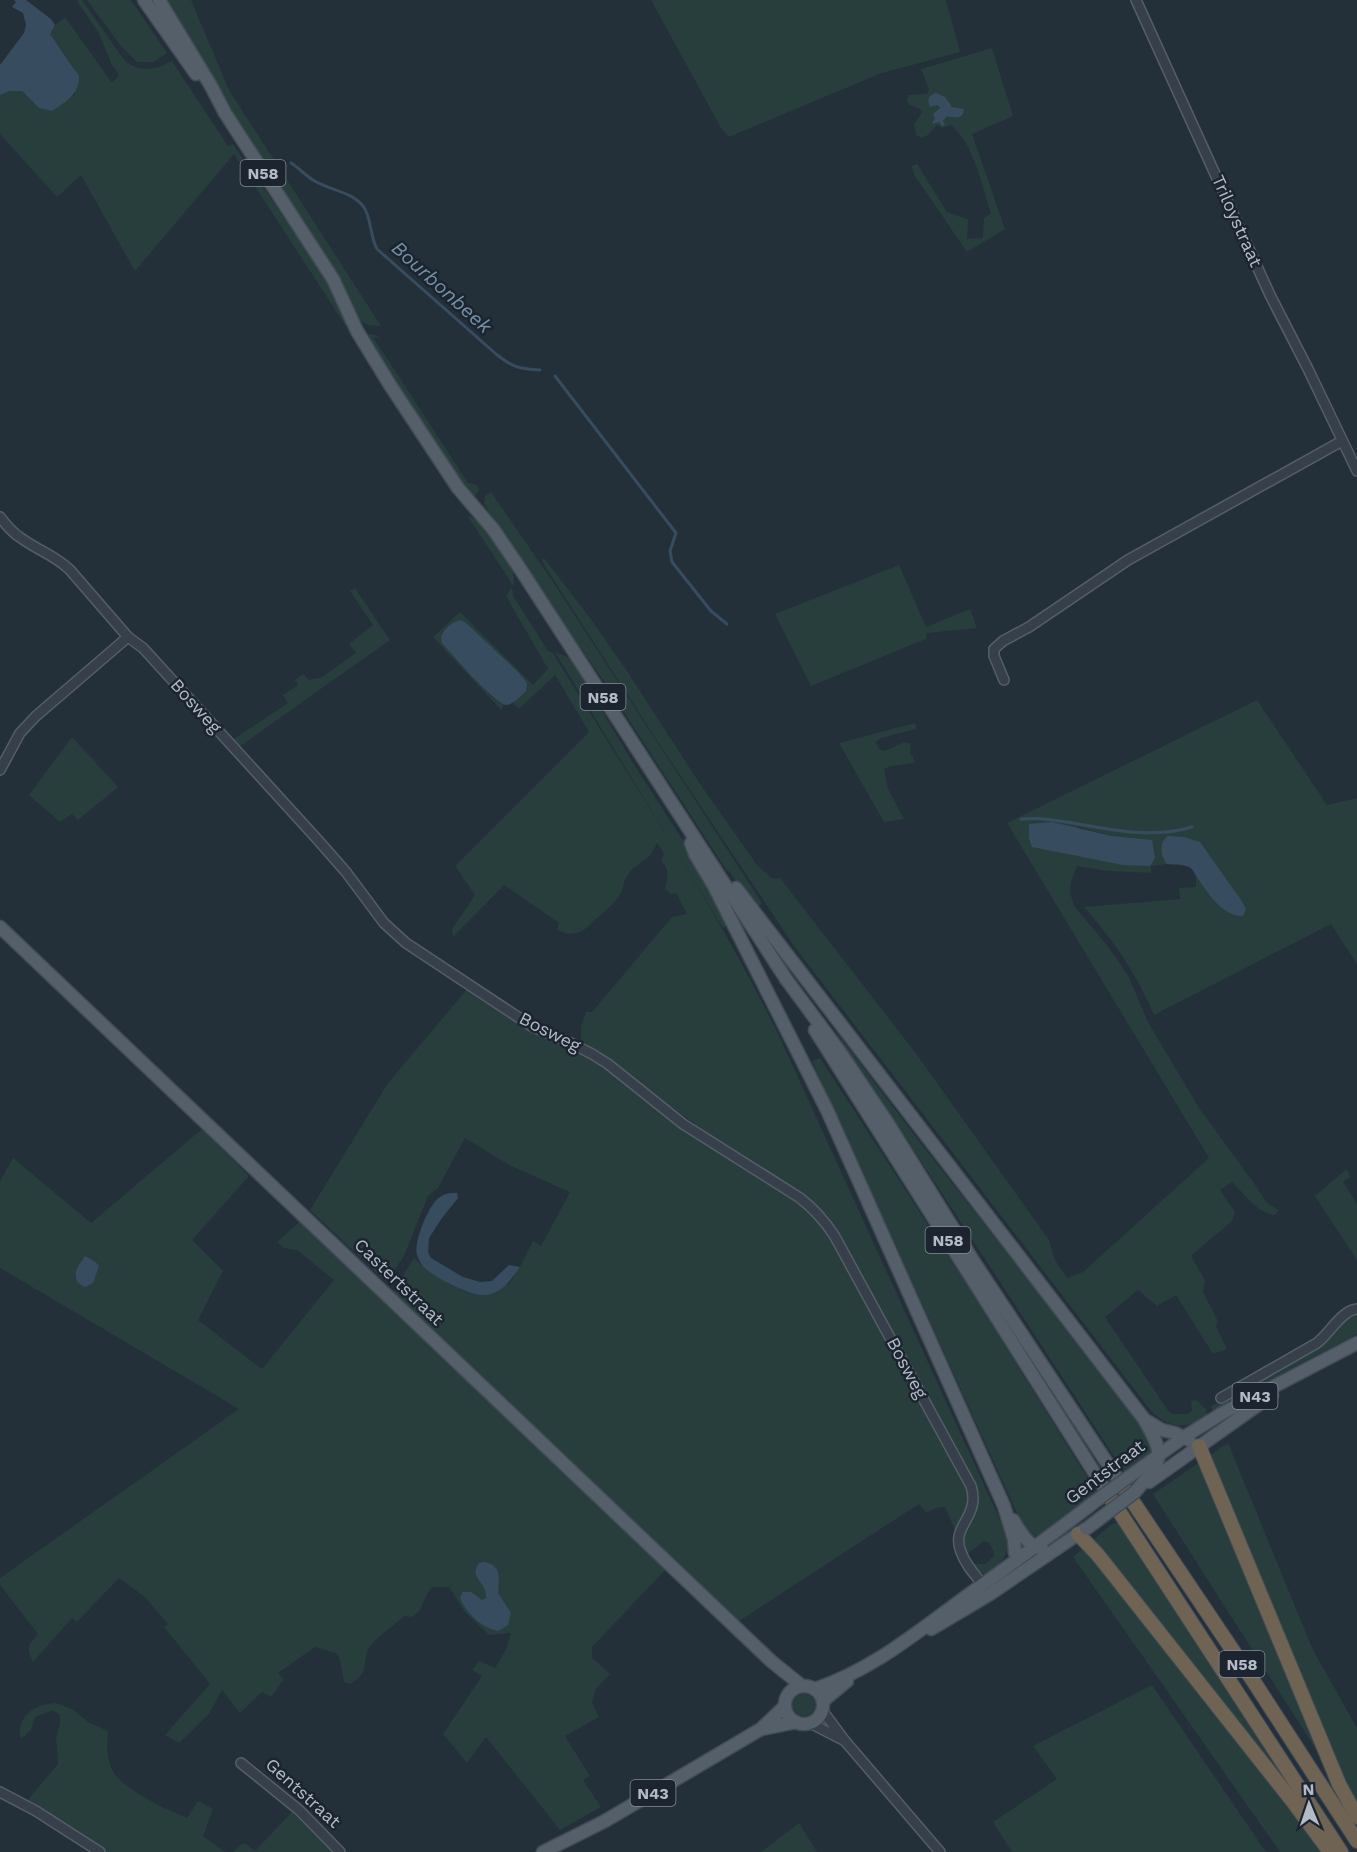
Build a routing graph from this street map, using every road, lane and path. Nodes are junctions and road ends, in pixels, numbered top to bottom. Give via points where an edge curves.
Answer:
1 (144, 0) edge
2 (159, 0) edge
3 (1136, 0) edge
4 (225, 113) junction
5 (1342, 441) junction
6 (1357, 471) edge
7 (0, 518) edge
8 (128, 637) junction
9 (1004, 680) dead end
10 (0, 770) edge
11 (684, 822) junction
12 (0, 927) edge
13 (786, 980) junction
14 (1357, 1309) edge
15 (1357, 1343) edge
16 (1328, 1358) junction
17 (1221, 1398) dead end
18 (1144, 1419) junction
19 (1184, 1437) junction
20 (1199, 1446) junction
21 (1156, 1465) junction
22 (1130, 1491) junction
23 (1111, 1499) joint
24 (1004, 1506) junction
25 (1081, 1525) junction
26 (1035, 1547) junction
27 (1056, 1548) junction
28 (1018, 1558) junction
29 (986, 1589) junction
30 (774, 1664) junction
31 (856, 1673) junction
32 (802, 1686) junction
33 (815, 1689) junction
34 (786, 1700) junction
35 (823, 1706) junction
36 (796, 1722) junction
37 (810, 1723) junction
38 (761, 1730) junction
39 (845, 1741) junction
40 (241, 1762) dead end
41 (0, 1792) edge
42 (1357, 1816) edge
43 (1357, 1841) edge
44 (100, 1852) edge
45 (340, 1852) edge
46 (543, 1852) edge
47 (940, 1852) edge
48 (1330, 1852) edge
49 (1341, 1852) edge

1 - 4 main road, N58
2 - 4 main road, N58
3 - 5 street, Triloystraat via 1270,294
4 - 11 main road, N58 via 333,279 357,331 390,385 458,488 516,562
5 - 6 street, Triloystraat
5 - 9 street via 1128,560 1003,641 994,649 994,656
7 - 8 street, Bosweg via 18,537 61,560
8 - 10 street via 36,716 20,733
8 - 29 street, Bosweg via 143,648 294,813 400,938 533,1027 608,1064 683,1124 800,1198 824,1219 971,1486 974,1503 958,1541 961,1554
11 - 13 main road, N58
11 - 18 main road, N58 via 703,840 752,911
11 - 24 main road, N58 via 695,854 826,1110
12 - 30 main road, Castertstraat
13 - 22 main road, N58 via 840,1052 974,1262
13 - 23 main road, N58
14 - 17 street via 1344,1314 1317,1343
15 - 16 main road, N43
16 - 19 main road, Gentstraat / N43
16 - 20 main road, N43
18 - 19 main road, N58
18 - 21 main road via 1158,1444
19 - 20 main road, N58
19 - 21 main road, Gentstraat / N43
20 - 21 main road, N43
20 - 42 highway, N58 via 1339,1784
21 - 22 main road, N43
21 - 25 main road, Gentstraat / N43, bridge via 1093,1503
22 - 25 main road, N43, bridge
22 - 43 highway, N58
23 - 49 highway, N58
24 - 26 main road, N58 via 1024,1538
24 - 28 main road
25 - 26 main road, Gentstraat / N43
25 - 27 main road, N43
25 - 48 highway, N58 via 1105,1564
26 - 27 main road
26 - 28 main road, Gentstraat / N43
27 - 29 main road, N43
28 - 29 main road, Gentstraat / N43
29 - 31 main road, N43 via 937,1627 915,1635
30 - 32 main road, Castertstraat
30 - 34 main road, Castertstraat
31 - 33 main road, N43
31 - 35 main road, N43
32 - 33 main road
32 - 34 main road, N43 via 796,1687
33 - 35 main road
34 - 36 main road via 788,1715
34 - 38 main road, N43
35 - 37 main road, N43 via 820,1715
35 - 39 street
36 - 37 main road, N43
36 - 38 main road, N43
37 - 39 street
38 - 46 main road, N43 via 605,1821
39 - 47 street
40 - 45 street, Gentstraat via 299,1810
41 - 44 street

